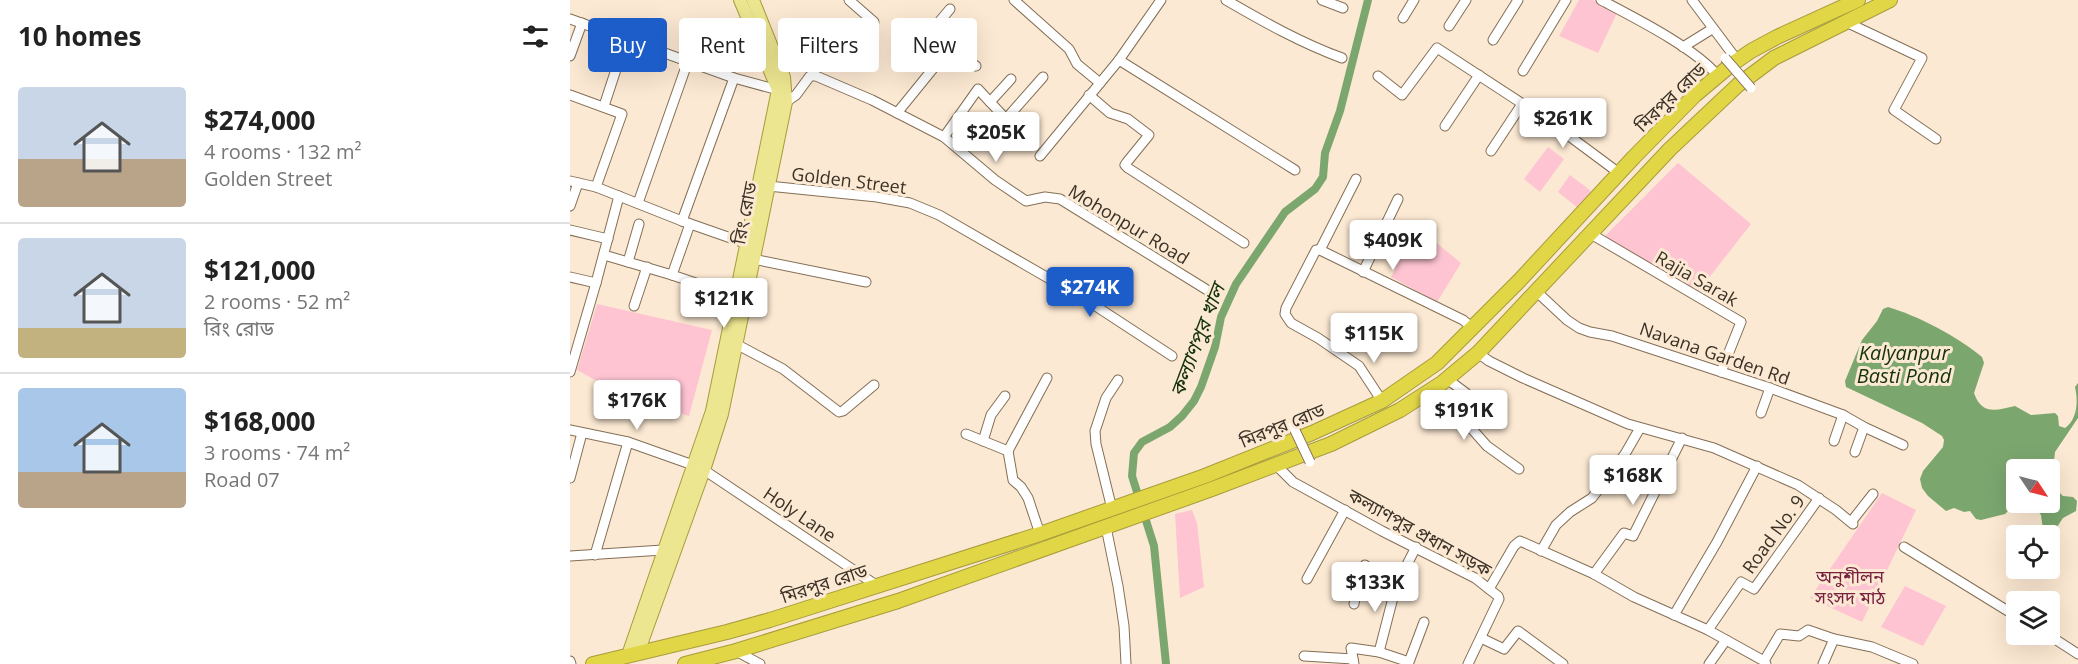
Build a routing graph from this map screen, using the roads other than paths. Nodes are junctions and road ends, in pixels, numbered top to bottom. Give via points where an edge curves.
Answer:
1 (740, 0) edge
2 (753, 0) edge
3 (849, 0) edge
4 (1014, 0) edge
5 (1226, 0) edge
6 (1322, 0) edge
7 (1414, 0) edge
8 (1466, 0) edge
9 (1518, 0) edge
10 (1566, 0) edge
11 (1601, 0) edge
12 (1692, 0) edge
13 (1857, 0) edge
14 (1890, 0) edge
15 (1160, 2) edge
16 (1343, 8) dead end
17 (950, 9) dead end
18 (869, 18) edge
19 (942, 18) edge
20 (1403, 18) dead end
21 (570, 19) edge
22 (1846, 22) junction
23 (582, 23) junction
24 (588, 25) edge
25 (1449, 26) dead end
26 (1713, 29) junction
27 (1493, 40) dead end
28 (1683, 47) junction
29 (570, 56) edge
30 (1342, 58) dead end
31 (1731, 59) junction
32 (1119, 60) junction
33 (616, 72) edge
34 (684, 72) edge
35 (718, 72) edge
36 (930, 72) edge
37 (1523, 72) dead end
38 (1479, 75) junction
39 (1378, 76) dead end
40 (1718, 76) junction
41 (1043, 77) dead end
42 (734, 78) junction
43 (1011, 78) dead end
44 (1100, 83) junction
45 (1751, 88) dead end
46 (778, 90) junction
47 (1730, 92) junction
48 (570, 95) edge
49 (1089, 95) junction
50 (786, 102) junction
51 (990, 102) junction
52 (1522, 104) junction
53 (604, 106) junction
54 (897, 113) junction
55 (1445, 126) dead end
56 (944, 137) junction
57 (1936, 139) dead end
58 (1491, 151) dead end
59 (1040, 156) dead end
60 (1295, 170) dead end
61 (1619, 173) junction
62 (1356, 179) dead end
63 (574, 182) edge
64 (768, 186) junction
65 (596, 187) junction
66 (619, 196) junction
67 (1398, 199) dead end
68 (638, 203) junction
69 (570, 206) edge
70 (686, 222) junction
71 (639, 224) dead end
72 (570, 230) edge
73 (1591, 234) junction
74 (608, 238) junction
75 (745, 243) junction
76 (1244, 243) dead end
77 (1320, 250) junction
78 (604, 255) junction
79 (753, 259) junction
80 (628, 262) junction
81 (646, 267) junction
82 (1363, 272) junction
83 (672, 275) junction
84 (570, 277) edge
85 (866, 282) dead end
86 (596, 283) junction
87 (1537, 292) junction
88 (1212, 293) dead end
89 (740, 298) junction
90 (634, 306) dead end
91 (1473, 328) junction
92 (736, 344) junction
93 (1478, 353) junction
94 (1172, 356) dead end
95 (570, 372) edge
96 (1721, 372) junction
97 (1047, 378) dead end
98 (1447, 379) junction
99 (1118, 380) dead end
100 (874, 385) dead end
101 (1770, 388) junction
102 (1005, 396) dead end
103 (1382, 401) junction
104 (1761, 413) dead end
105 (1842, 415) junction
106 (1293, 426) dead end
107 (1864, 427) junction
108 (1640, 428) junction
109 (570, 430) edge
110 (582, 433) junction
111 (966, 434) dead end
112 (1682, 438) junction
113 (983, 441) junction
114 (1834, 441) dead end
115 (628, 442) junction
116 (1903, 445) dead end
117 (1008, 451) junction
118 (1855, 452) dead end
119 (1310, 462) dead end
120 (1277, 466) junction
121 (1757, 466) junction
122 (699, 467) junction
123 (1519, 469) dead end
124 (570, 478) edge
125 (1873, 494) dead end
126 (1819, 498) junction
127 (1158, 500) junction
128 (1117, 507) junction
129 (1345, 510) junction
130 (1106, 527) junction
131 (1040, 534) junction
132 (1416, 547) junction
133 (1904, 547) dead end
134 (663, 550) junction
135 (1541, 551) junction
136 (595, 555) junction
137 (570, 556) edge
138 (1365, 565) dead end
139 (914, 573) junction
140 (1594, 574) junction
141 (1359, 578) junction
142 (1307, 579) dead end
143 (890, 581) junction
144 (876, 585) junction
145 (1396, 586) junction
146 (1489, 590) junction
147 (922, 592) junction
148 (898, 601) junction
149 (1354, 604) dead end
150 (2006, 609) edge
151 (1674, 615) junction
152 (1424, 622) dead end
153 (1708, 630) junction
154 (1481, 638) junction
155 (1834, 639) junction
156 (1726, 640) junction
157 (2060, 642) edge
158 (736, 651) junction
159 (1379, 652) junction
160 (633, 654) junction
161 (2078, 654) edge
162 (1305, 656) dead end
163 (1353, 660) edge
164 (589, 661) edge
165 (1765, 662) edge
166 (685, 664) edge
167 (760, 664) edge
168 (1126, 664) edge
169 (1468, 664) edge
170 (1563, 664) edge
171 (1709, 664) edge
172 (1823, 664) edge
173 (1911, 664) edge

1 - 46 main road
2 - 50 main road, রিং রোড via 784,77
3 - 18 street
4 - 44 street
5 - 30 street via 1281,32
6 - 16 street
7 - 20 street
8 - 25 street
9 - 27 street
10 - 37 street
11 - 28 street
12 - 26 street
13 - 31 highway, মিরপুর রোড
14 - 22 highway, মিরপুর রোড
15 - 32 street
17 - 19 street
21 - 23 street
22 - 47 highway, মিরপুর রোড via 1774,58
22 - 57 street via 1922,58 1894,110
23 - 24 street
23 - 29 street
26 - 28 street
26 - 31 street
28 - 40 street
31 - 40 highway, মিরপুর রোড
31 - 45 street, bridge
32 - 44 street
32 - 60 street
33 - 53 street
34 - 68 street
35 - 42 street
36 - 54 street
38 - 39 street via 1437,48 1402,95
38 - 52 street
38 - 55 street
40 - 47 highway
40 - 61 highway, মিরপুর রোড
41 - 51 street via 1006,120
42 - 46 street
42 - 70 street
43 - 51 street
44 - 49 street
46 - 75 main road, রিং রোড
47 - 73 highway, মিরপুর রোড via 1670,149
48 - 53 street
49 - 59 street
49 - 76 street via 1110,113 1128,119 1149,135 1125,165 1128,168
50 - 54 street, Mohonpur Road via 810,76 816,76
50 - 64 main road, রিং রোড
51 - 56 street via 978,89
52 - 58 street
52 - 61 street
53 - 65 street via 622,114
54 - 56 street, Mohonpur Road
56 - 88 street, Mohonpur Road via 1026,201 1060,199
61 - 91 highway, মিরপুর রোড
62 - 77 street
63 - 65 street
63 - 69 street
64 - 79 main road, রিং রোড
64 - 94 street, Golden Street via 877,197 910,203 939,215 1089,301
65 - 66 street
66 - 68 street
66 - 74 street
67 - 82 street
68 - 70 street
70 - 75 street
70 - 83 street
71 - 80 street
72 - 74 street
73 - 87 highway, মিরপুর রোড
73 - 96 street, Rajia Sarak via 1741,322
74 - 78 street
75 - 89 main road, রিং রোড
77 - 82 street
77 - 103 street via 1315,251 1286,308 1287,318 1359,366
78 - 80 street
78 - 86 street
79 - 85 street
79 - 89 main road, রিং রোড
80 - 81 street
81 - 83 street
81 - 90 street
82 - 91 street
83 - 89 street
84 - 86 street
86 - 95 street
87 - 93 highway, মিরপুর রোড
87 - 96 street, Navana Garden Rd via 1579,328
89 - 92 main road, রিং রোড
89 - 122 main road, রিং রোড
91 - 103 highway, মিরপুর রোড via 1437,363
92 - 100 street via 783,369 839,412
92 - 122 main road, রিং রোড via 722,414
93 - 98 highway, মিরপুর রোড
93 - 108 street via 1523,378
96 - 101 street, Navana Garden Rd
97 - 117 street
98 - 120 highway, মিরপুর রোড via 1374,424
98 - 123 street via 1466,393 1464,420 1487,446
99 - 128 street via 1106,398 1095,431
101 - 104 street
101 - 105 street, Navana Garden Rd
102 - 113 street via 991,415
103 - 127 highway, মিরপুর রোড
105 - 107 street, Navana Garden Rd
105 - 114 street
106 - 119 street, bridge
107 - 116 street, Navana Garden Rd
107 - 118 street
108 - 112 street
108 - 135 street via 1592,498 1556,525
109 - 110 street, Holy Lane
110 - 115 street, Holy Lane
110 - 124 street
111 - 113 street
112 - 121 street
112 - 140 street via 1633,536 1624,533
113 - 117 street
115 - 122 street, Holy Lane
115 - 136 street
117 - 131 street via 1013,480 1028,498
120 - 127 highway, মিরপুর রোড
120 - 129 street, কল্যাণপুর প্রধান সড়ক via 1293,482
121 - 126 street
121 - 151 street
122 - 134 main road, রিং রোড
122 - 144 street, Holy Lane
122 - 160 main road, রিং রোড
125 - 126 street via 1852,523
126 - 153 street, Road No. 9 via 1754,589 1741,582
127 - 128 highway, মিরপুর রোড
127 - 130 highway, মিরপুর রোড
128 - 131 highway, মিরপুর রোড
129 - 132 street, কল্যাণপুর প্রধান সড়ক
129 - 142 street
130 - 147 highway, মিরপুর রোড
130 - 168 street via 1120,596
131 - 139 highway, মিরপুর রোড
132 - 145 street
132 - 146 street, কল্যাণপুর প্রধান সড়ক via 1475,578
133 - 150 street
134 - 136 street
134 - 160 main road, রিং রোড
135 - 140 street, কল্যাণপুর প্রধান সড়ক
135 - 146 street, কল্যাণপুর প্রধান সড়ক via 1517,542
136 - 137 street
138 - 141 street
139 - 143 highway, মিরপুর রোড
139 - 147 highway
140 - 151 street, কল্যাণপুর প্রধান সড়ক
141 - 145 street
141 - 149 street
143 - 144 highway, মিরপুর রোড
143 - 148 highway
144 - 160 highway, মিরপুর রোড via 727,632
145 - 159 street
146 - 154 street via 1499,599
147 - 148 highway, মিরপুর রোড
148 - 158 highway, মিরপুর রোড
151 - 153 street, কল্যাণপুর প্রধান সড়ক
152 - 159 street via 1409,662
153 - 156 street, কল্যাণপুর প্রধান সড়ক
154 - 169 street
154 - 170 street via 1504,649 1518,631
155 - 165 street via 1808,630 1799,636 1780,634
155 - 172 street
155 - 173 street via 1872,647
156 - 165 street, কল্যাণপুর প্রধান সড়ক
156 - 171 street
157 - 161 street
158 - 166 highway, মিরপুর রোড
158 - 167 street
159 - 163 street via 1351,648
160 - 164 highway, মিরপুর রোড
162 - 163 street

